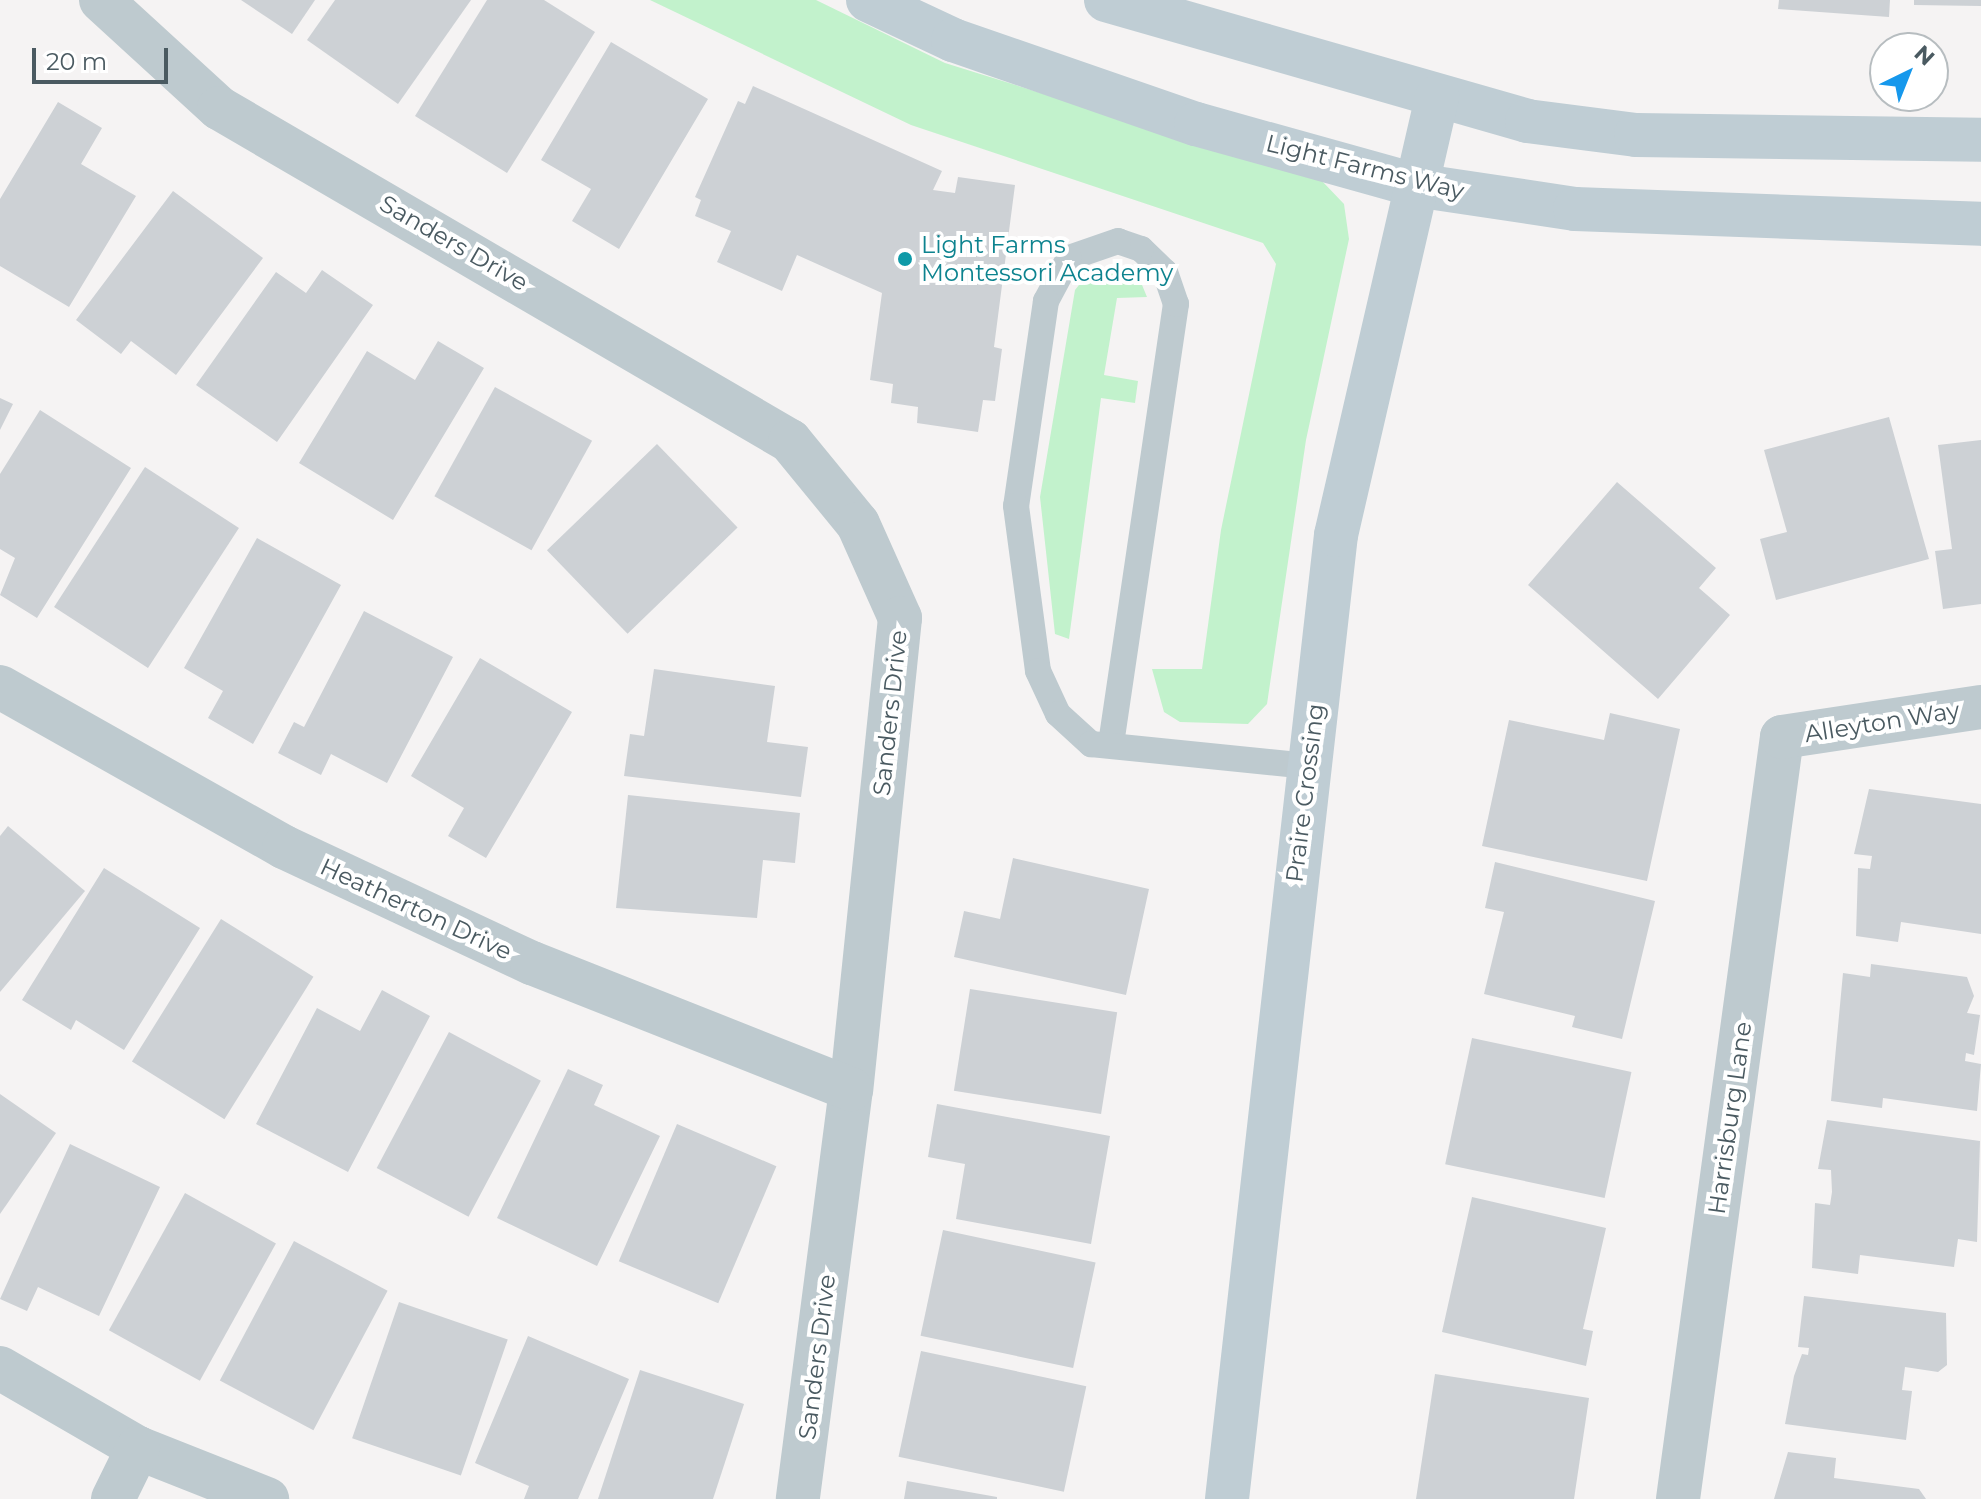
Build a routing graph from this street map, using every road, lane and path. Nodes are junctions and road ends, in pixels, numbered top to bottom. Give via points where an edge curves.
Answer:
1 (101, 0) edge
2 (868, 0) edge
3 (1106, 0) edge
4 (1437, 96) junction
5 (1981, 140) edge
6 (1415, 185) junction
7 (1981, 224) edge
8 (0, 687) edge
9 (1981, 707) edge
10 (1782, 737) joint
11 (1111, 744) junction
12 (1308, 766) junction
13 (851, 1089) junction
14 (0, 1368) edge
15 (138, 1448) junction
16 (113, 1499) edge
17 (267, 1499) edge
18 (798, 1499) edge
19 (1227, 1499) edge
20 (1678, 1499) edge

1 - 13 street, Sanders Drive via 219,108 790,441 858,524 900,618
2 - 6 street, Light Farms Way via 953,40 1196,124
3 - 4 street
4 - 5 street via 1527,121 1636,135
4 - 6 street, Praire Crossing
6 - 7 street, Light Farms Way via 1575,209
6 - 12 street, Praire Crossing via 1336,535
8 - 13 street, Heatherton Drive via 298,853 532,963
9 - 10 street, Alleyton Way
10 - 20 street, Harrisburg Lane
11 - 11 lane via 1176,304 1165,272 1141,249 1118,241 1092,245 1069,258 1053,281 1041,326 1016,506 1027,625 1058,714 1091,744
11 - 12 lane
12 - 19 street, Praire Crossing
13 - 18 street, Sanders Drive
14 - 15 street
15 - 16 street
15 - 17 street

